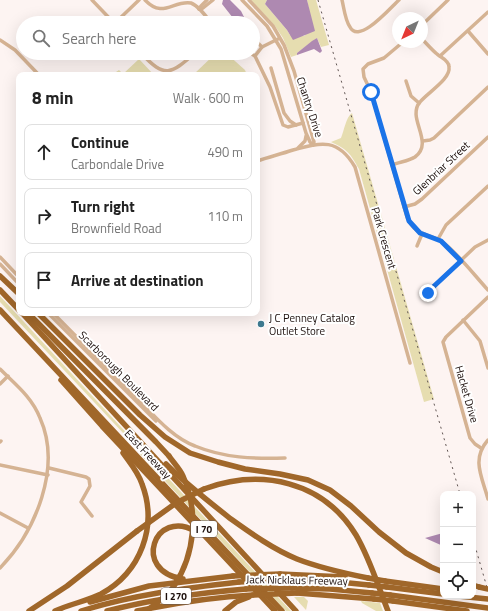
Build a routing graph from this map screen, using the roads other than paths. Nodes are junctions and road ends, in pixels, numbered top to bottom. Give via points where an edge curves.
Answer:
1 (92, 0) edge
2 (138, 0) edge
3 (145, 0) edge
4 (183, 0) edge
5 (207, 0) edge
6 (213, 0) edge
7 (242, 0) edge
8 (249, 0) edge
9 (342, 0) edge
10 (399, 0) edge
11 (448, 0) edge
12 (199, 9) junction
13 (488, 12) edge
14 (107, 16) edge
15 (121, 16) edge
16 (205, 16) edge
17 (257, 16) edge
18 (260, 19) edge
19 (428, 19) edge
20 (468, 31) junction
21 (281, 38) junction
22 (0, 40) edge
23 (276, 40) junction
24 (428, 44) edge
25 (262, 47) joint
26 (396, 48) edge
27 (16, 50) edge
28 (260, 50) edge
29 (488, 54) edge
30 (440, 56) junction
31 (25, 60) edge
32 (148, 60) edge
33 (186, 60) edge
34 (257, 60) edge
35 (272, 68) dead end
36 (36, 72) edge
37 (406, 81) dead end
38 (488, 87) edge
39 (419, 103) junction
40 (303, 123) junction
41 (296, 125) junction
42 (306, 133) junction
43 (488, 137) edge
44 (423, 141) junction
45 (313, 145) junction
46 (297, 149) junction
47 (260, 160) edge
48 (392, 164) junction
49 (488, 186) edge
50 (404, 208) junction
51 (422, 234) junction
52 (438, 239) junction
53 (488, 240) edge
54 (417, 246) dead end
55 (0, 257) edge
56 (461, 261) junction
57 (0, 264) edge
58 (16, 274) edge
59 (0, 276) edge
60 (16, 281) edge
61 (0, 288) edge
62 (488, 290) edge
63 (16, 291) edge
64 (488, 297) edge
65 (427, 300) dead end
66 (16, 301) edge
67 (16, 307) edge
68 (0, 310) edge
69 (25, 316) edge
70 (31, 316) edge
71 (40, 316) edge
72 (40, 316) edge
73 (51, 316) edge
74 (56, 316) edge
75 (9, 319) junction
76 (463, 320) junction
77 (410, 363) dead end
78 (488, 368) edge
79 (0, 369) edge
80 (8, 376) junction
81 (0, 384) edge
82 (131, 416) junction
83 (102, 426) junction
84 (130, 430) junction
85 (181, 438) junction
86 (488, 440) edge
87 (481, 448) junction
88 (285, 458) dead end
89 (0, 465) edge
90 (49, 468) junction
91 (245, 469) junction
92 (48, 475) junction
93 (279, 481) junction
94 (488, 499) edge
95 (0, 513) edge
96 (92, 516) dead end
97 (28, 528) junction
98 (218, 551) junction
99 (0, 568) edge
100 (440, 571) edge
101 (197, 580) junction
102 (368, 582) junction
103 (476, 586) edge
104 (440, 589) edge
105 (488, 589) edge
106 (440, 594) edge
107 (253, 595) junction
108 (260, 596) junction
109 (476, 596) edge
110 (476, 598) edge
111 (481, 598) junction
112 (488, 599) edge
113 (486, 607) edge
114 (29, 611) edge
115 (55, 611) edge
116 (60, 611) edge
117 (81, 611) edge
118 (107, 611) edge
119 (137, 611) edge
120 (146, 611) edge
121 (225, 611) edge
122 (269, 611) edge
123 (275, 611) edge
124 (282, 611) edge
125 (296, 611) edge
126 (388, 611) edge
127 (467, 611) edge

1 - 14 street
2 - 15 street
3 - 4 street via 152,7 158,8
4 - 12 street via 193,3
5 - 12 street
6 - 12 street
7 - 17 street, Chantry Drive
8 - 21 street, Chantry Drive
9 - 10 street via 349,27 353,31 362,32
11 - 19 street
12 - 16 street
13 - 20 street
18 - 23 street, Chantry Drive
20 - 29 street
20 - 30 street
21 - 23 street
21 - 45 street, Chantry Drive via 289,54
22 - 27 street
23 - 25 street
23 - 40 street, Chantry Drive via 285,58
24 - 30 street
25 - 28 street
26 - 48 street via 363,70
30 - 39 street via 448,63 449,73
31 - 36 street
32 - 33 street via 157,68 166,71 174,70
34 - 41 street via 270,87 282,123 288,127
35 - 41 street via 284,113
37 - 39 street via 411,96
38 - 44 street via 434,138
39 - 44 street via 416,116
40 - 41 street
40 - 42 street, Chantry Drive
42 - 45 street, Chantry Drive
42 - 46 street via 305,141
43 - 50 street, Glenbriar Street via 419,201
44 - 48 street via 416,156
45 - 46 street, Park Crescent
45 - 77 street, Park Crescent via 322,143 339,148 355,167
46 - 47 street, Park Crescent
48 - 50 street
49 - 52 street via 446,225
50 - 51 street via 411,224
51 - 52 street
51 - 54 street
52 - 56 street
53 - 56 street via 475,247
55 - 58 street
56 - 62 street
56 - 65 street via 432,288
57 - 60 street
59 - 63 highway
61 - 66 highway
61 - 67 highway
64 - 76 street
68 - 75 highway, East Freeway / I 70
69 - 84 highway, East Freeway / I 70
70 - 82 highway
71 - 82 highway via 121,402
72 - 91 highway via 165,437 190,453
73 - 85 street, Scarborough Boulevard via 149,414 171,434
74 - 85 street, Scarborough Boulevard via 160,422
75 - 83 highway
75 - 124 highway, East Freeway / I 70
76 - 78 street via 480,341
76 - 87 street, Hacket Drive via 443,340 470,438
79 - 80 street
80 - 81 street
80 - 90 street via 27,395 40,418 49,451
82 - 120 highway, bridge via 169,456 183,476 192,507 193,534 186,561 173,587
83 - 98 highway
83 - 115 highway via 142,483 148,514 145,540 133,566 118,582 100,594
84 - 102 highway via 190,488 276,549 318,567
84 - 125 highway, East Freeway / I 70
85 - 88 street, Scarborough Boulevard via 196,447 223,456
86 - 87 street
87 - 94 street via 478,462
89 - 92 street
90 - 92 street
90 - 96 street via 89,479 90,486 82,502
91 - 93 highway
91 - 100 highway via 308,480 330,490 378,532 406,552
92 - 97 street via 42,498
93 - 114 highway, bridge via 236,480 204,490 172,506 67,586
93 - 126 highway via 316,496 346,521 363,550
95 - 97 street
97 - 99 street via 16,549
98 - 101 highway via 186,526 170,527 158,536 153,558 159,568 171,577
98 - 108 highway
101 - 102 highway, bridge via 280,574
101 - 116 highway via 138,589
102 - 104 highway, bridge via 385,581
102 - 106 highway, Jack Nicklaus Freeway / I 270, bridge
102 - 117 highway, Jack Nicklaus Freeway / I 270, bridge via 239,582 152,594
103 - 105 highway, bridge
107 - 119 highway
107 - 121 highway via 236,602
107 - 127 highway, bridge via 297,593 343,596
108 - 122 highway
108 - 123 highway
109 - 111 highway
110 - 111 highway
111 - 112 highway
113 - 118 highway, Jack Nicklaus Freeway / I 270, bridge via 372,592 292,588 246,589 178,596

